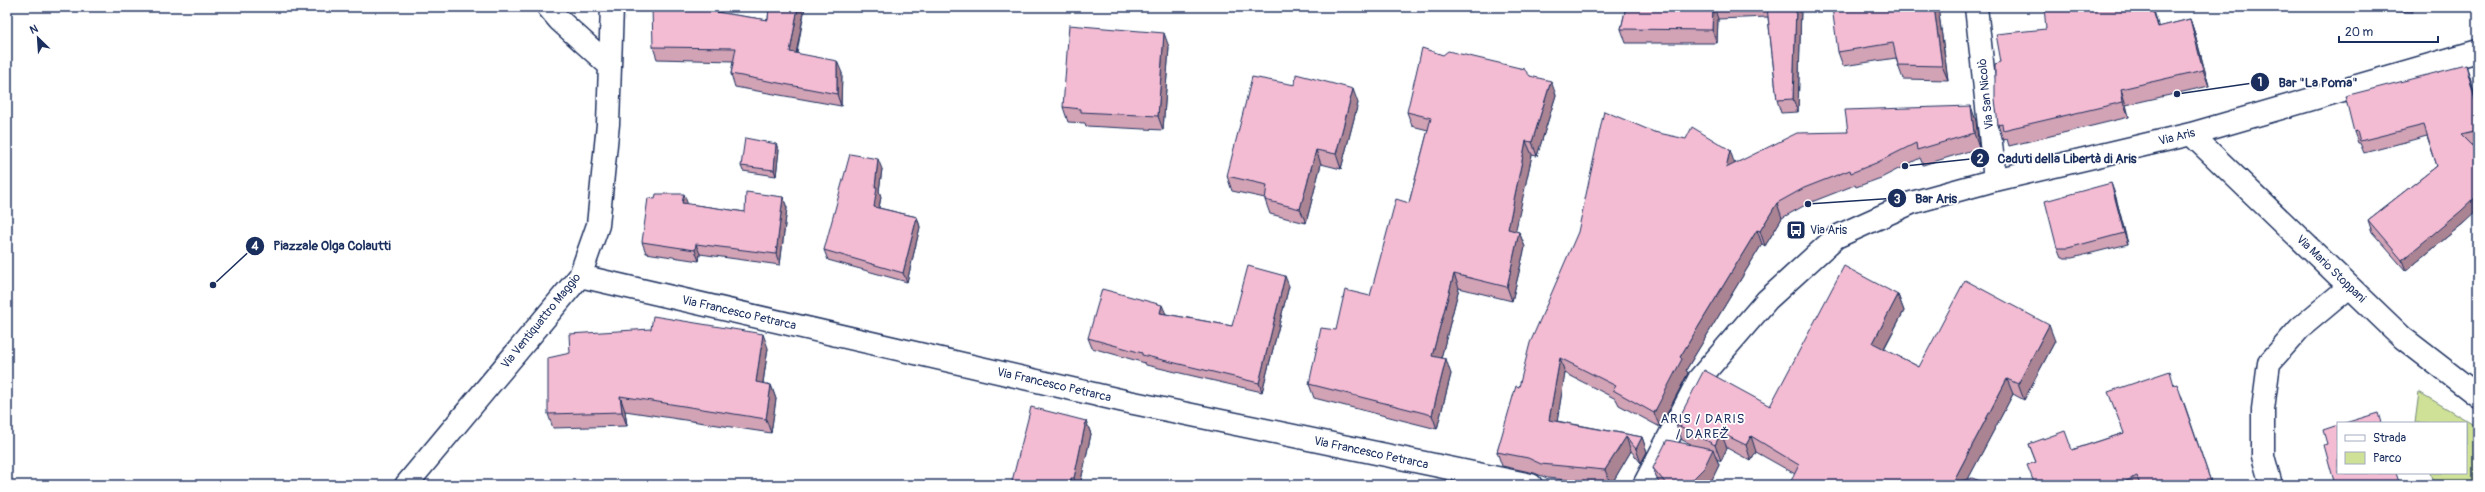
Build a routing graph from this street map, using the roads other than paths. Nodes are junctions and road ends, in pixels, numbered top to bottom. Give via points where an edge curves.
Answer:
1 (548, 7) edge
2 (612, 7) edge
3 (1976, 7) edge
4 (2478, 51) edge
5 (610, 66) junction
6 (2191, 134) junction
7 (1995, 180) junction
8 (580, 276) junction
9 (2349, 288) junction
10 (2478, 396) edge
11 (406, 485) edge
12 (1531, 485) edge
13 (1644, 485) edge
14 (2271, 485) edge

1 - 5 street
2 - 5 street, Via Ventiquattro Maggio
3 - 7 street, Via San Nicolò
4 - 6 street, Via Aris
5 - 8 street, Via Ventiquattro Maggio via 608,124 598,225
6 - 7 street, Via Aris
6 - 9 street, Via Mario Stoppani
7 - 13 street, Via Aris via 1912,203 1836,238 1767,300 1699,379
8 - 11 street, Via Ventiquattro Maggio
8 - 12 street, Via Francesco Petrarca via 1124,401
9 - 10 street, Via Mario Stoppani via 2403,338
9 - 14 street via 2300,328 2270,363 2262,409 2264,456

